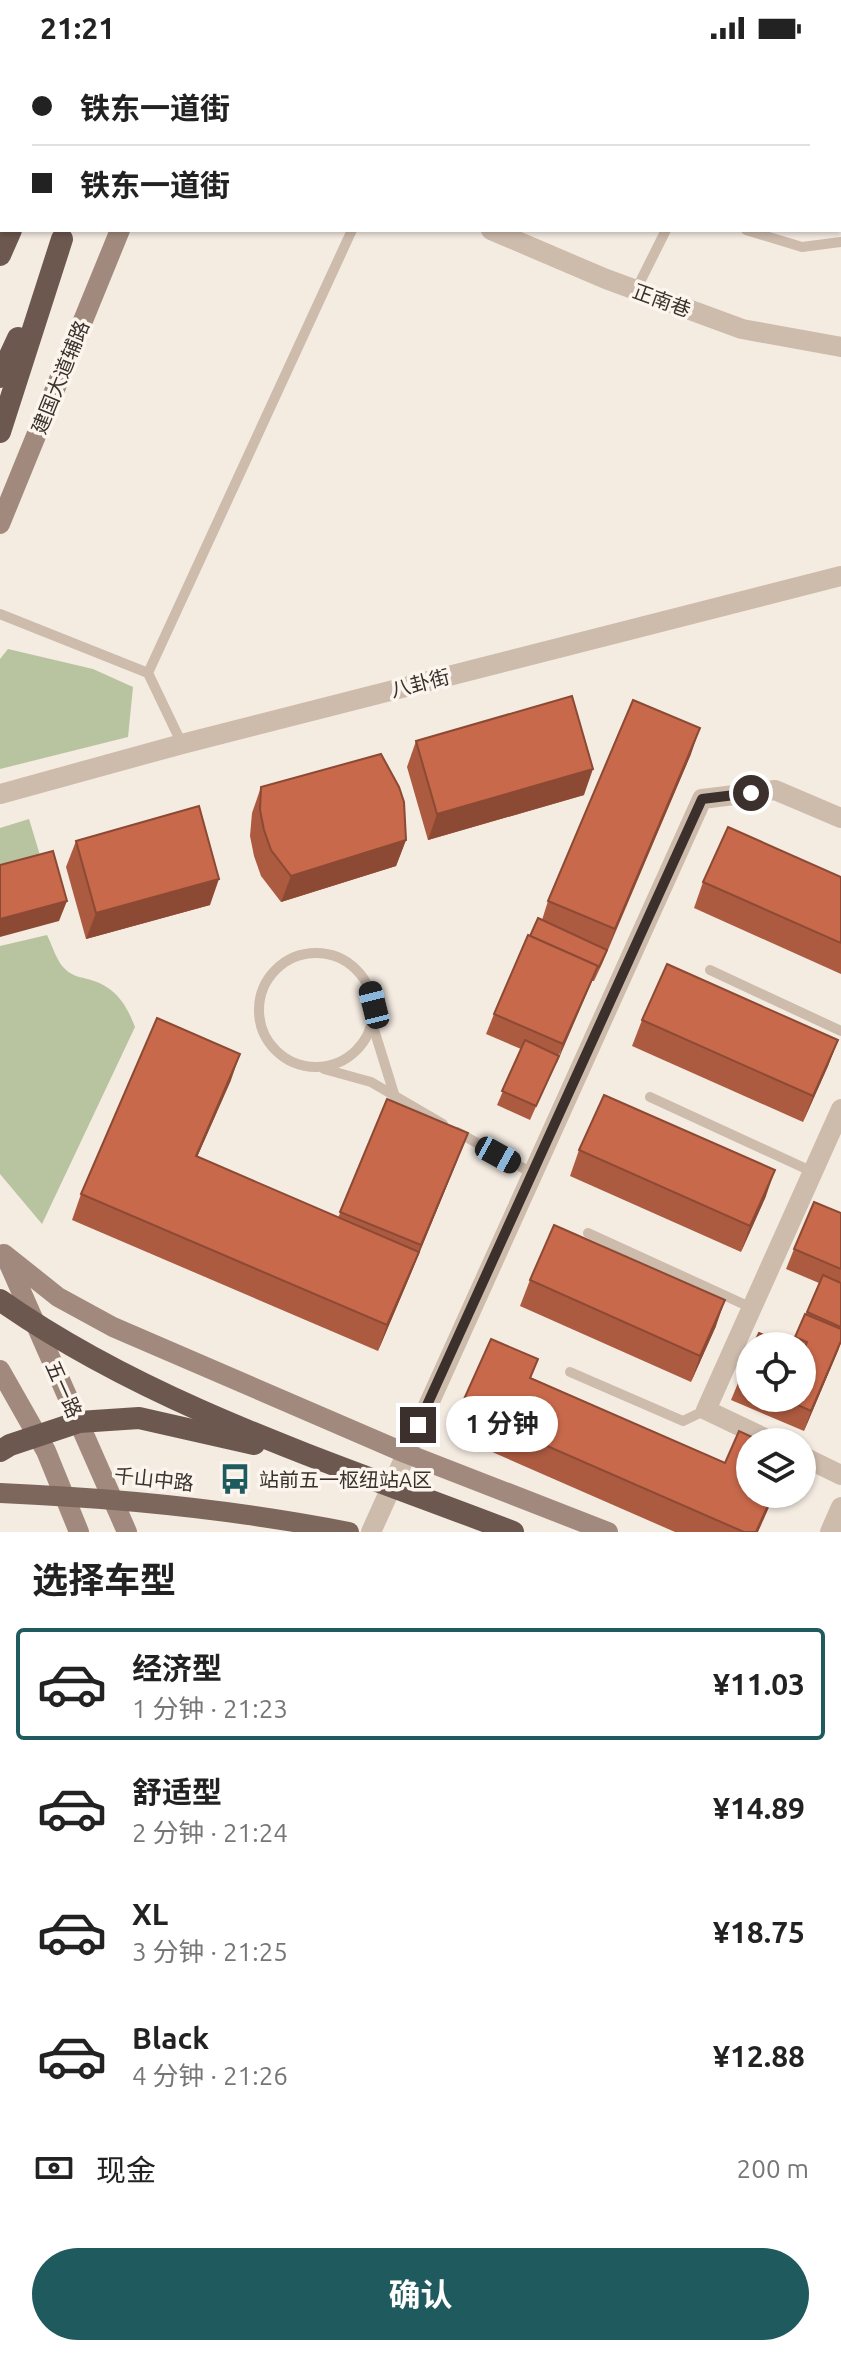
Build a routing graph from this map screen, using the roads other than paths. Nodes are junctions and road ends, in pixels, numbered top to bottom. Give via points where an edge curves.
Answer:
1 (10, 232) edge
2 (119, 232) edge
3 (351, 232) edge
4 (496, 232) edge
5 (665, 232) edge
6 (753, 232) edge
7 (64, 234) edge
8 (841, 242) edge
9 (0, 255) edge
10 (636, 290) junction
11 (841, 347) edge
12 (0, 377) edge
13 (0, 432) edge
14 (0, 524) edge
15 (841, 576) edge
16 (0, 614) edge
17 (148, 673) junction
18 (182, 744) junction
19 (0, 794) edge
20 (841, 818) edge
21 (710, 970) dead end
22 (372, 1023) junction
23 (841, 1031) edge
24 (318, 1067) junction
25 (395, 1097) junction
26 (650, 1097) dead end
27 (841, 1109) edge
28 (813, 1172) junction
29 (532, 1173) junction
30 (588, 1233) dead end
31 (2, 1250) edge
32 (0, 1300) edge
33 (752, 1308) junction
34 (0, 1370) edge
35 (570, 1372) dead end
36 (706, 1410) junction
37 (744, 1428) edge
38 (0, 1451) edge
39 (405, 1453) junction
40 (325, 1459) junction
41 (816, 1463) edge
42 (841, 1475) edge
43 (0, 1493) edge
44 (841, 1507) edge
45 (79, 1532) edge
46 (127, 1532) edge
47 (349, 1532) edge
48 (371, 1532) edge
49 (513, 1532) edge
50 (608, 1532) edge
51 (830, 1532) edge

1 - 9 highway
2 - 14 main road, 建国大道辅路
3 - 17 lane
4 - 10 street, 正南巷
5 - 10 lane
6 - 8 lane via 802,247
7 - 12 highway
7 - 13 highway
10 - 11 street, 正南巷 via 742,329
15 - 18 street, 八卦街
16 - 17 lane
17 - 18 lane
18 - 19 street, 八卦街
20 - 29 street via 775,790 702,799
21 - 23 lane
22 - 24 lane via 352,1054
22 - 24 lane via 369,986 342,958 304,953 286,960 262,990 261,1028 283,1057
22 - 25 lane
24 - 25 lane via 371,1082
25 - 29 lane
26 - 28 lane
27 - 28 street
28 - 33 street
29 - 39 street
30 - 33 lane
31 - 39 main road via 58,1297 113,1327
31 - 46 main road, 五一路
32 - 40 highway, bridge via 109,1366 227,1422
33 - 36 street
34 - 45 main road via 46,1451
35 - 36 lane via 683,1421
36 - 37 street
38 - 40 highway, bridge via 79,1422 139,1418
39 - 48 street
39 - 50 main road
40 - 49 highway, bridge
41 - 42 street
43 - 47 main road, 千山中路, bridge via 96,1497 270,1517
44 - 51 street

